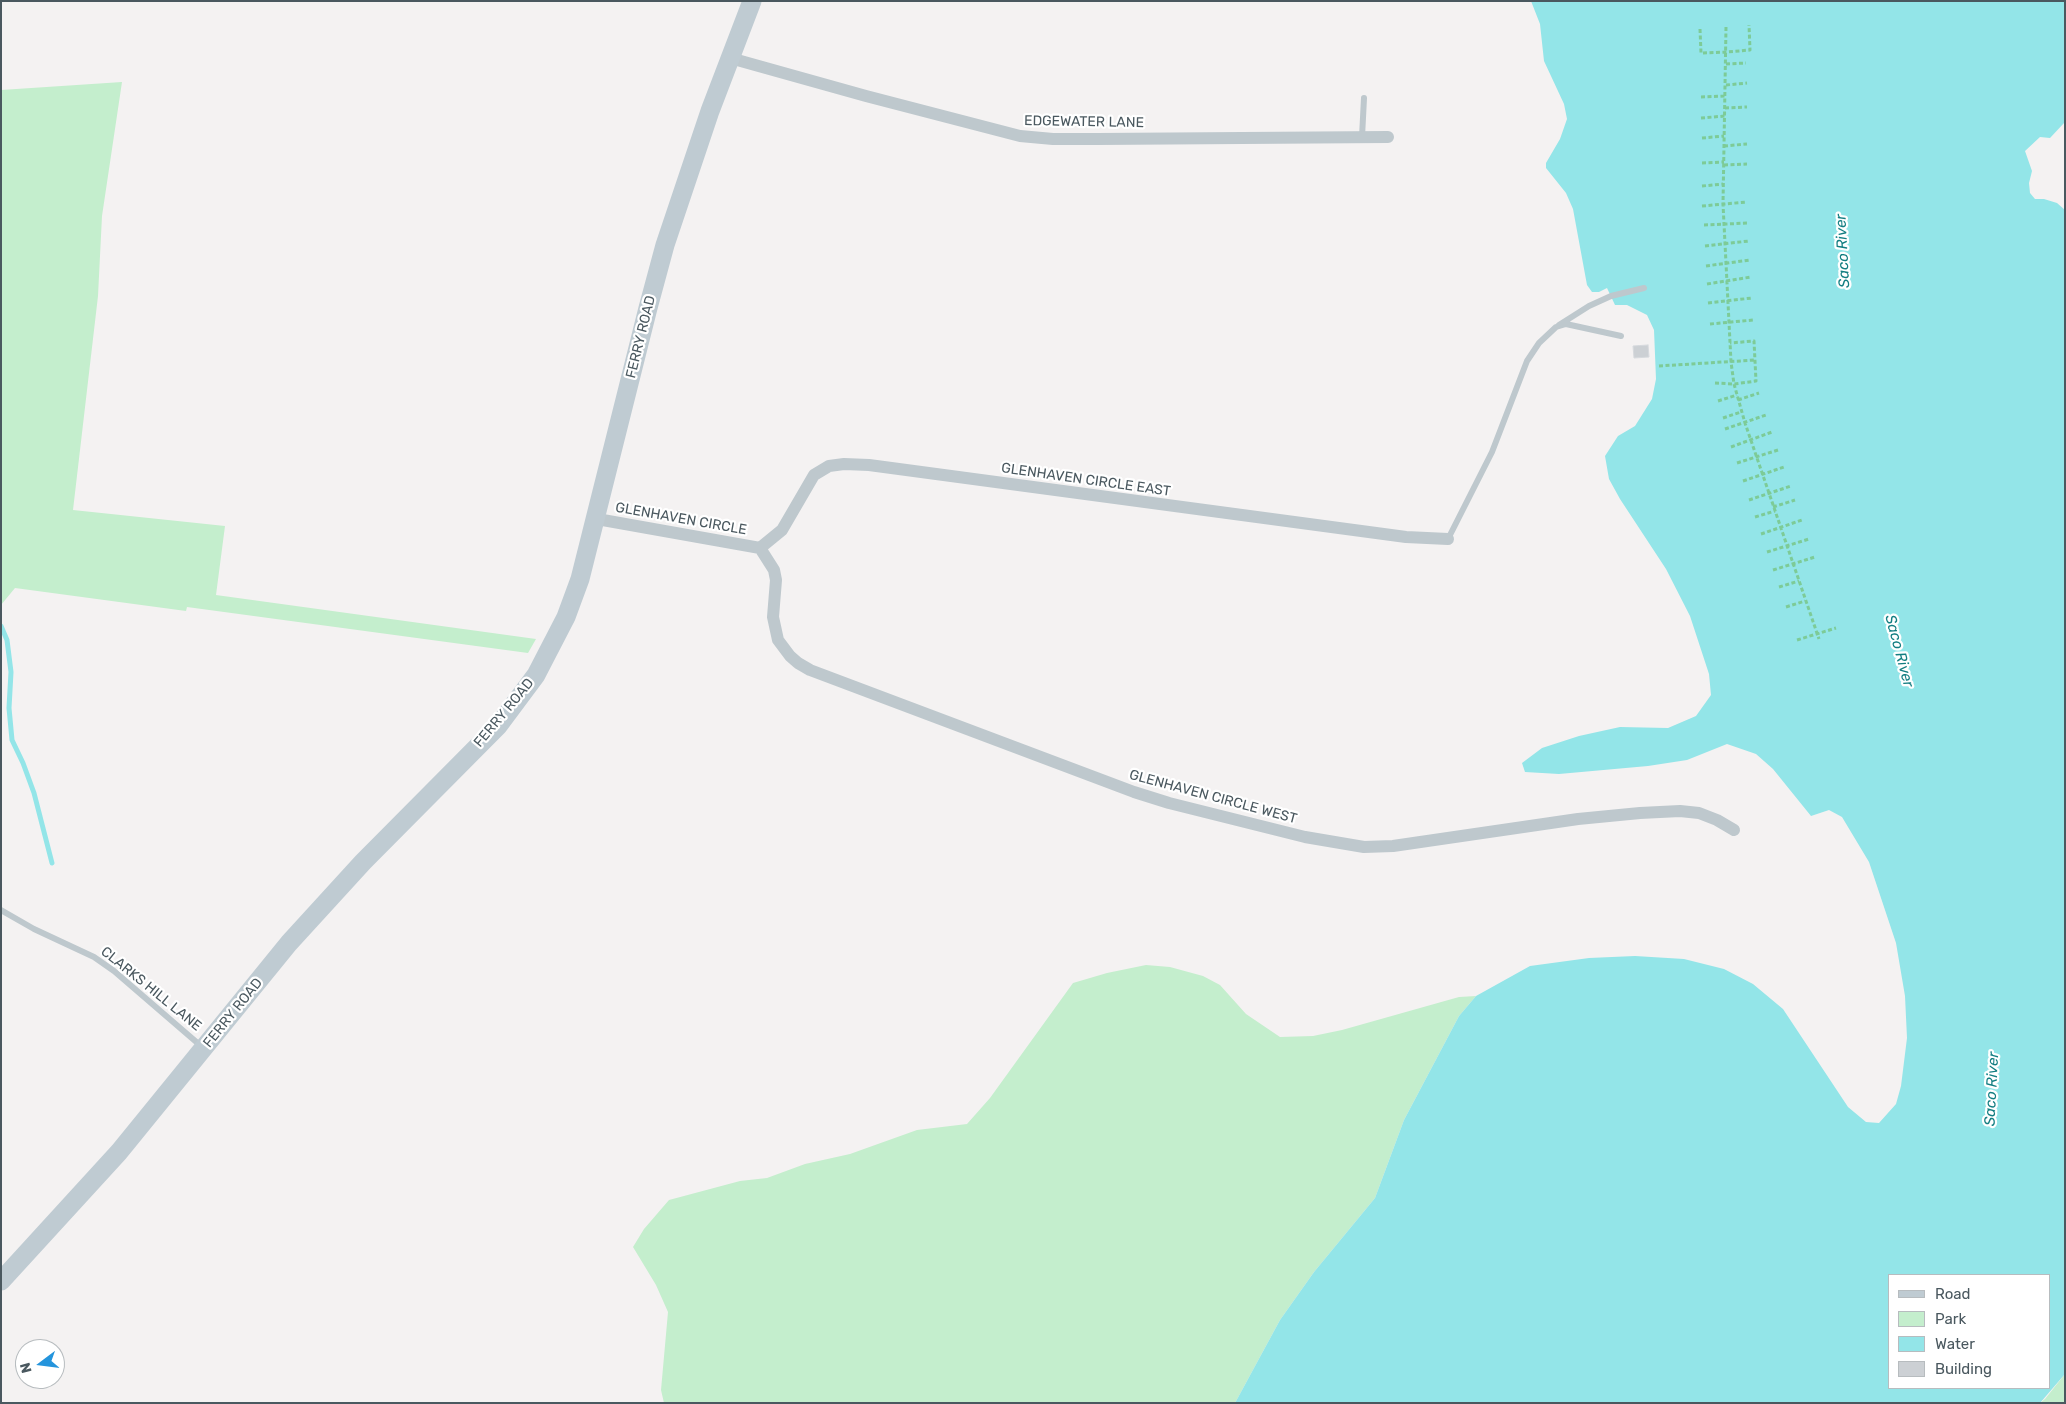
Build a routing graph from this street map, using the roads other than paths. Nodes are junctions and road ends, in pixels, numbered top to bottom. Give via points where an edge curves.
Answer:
1 (752, 1) edge
2 (730, 58) junction
3 (1364, 98) dead end
4 (1362, 137) junction
5 (1388, 137) dead end
6 (1644, 288) dead end
7 (1556, 327) junction
8 (1621, 336) dead end
9 (597, 519) junction
10 (1448, 539) joint
11 (760, 548) junction
12 (1734, 830) dead end
13 (1, 910) edge
14 (204, 1049) junction
15 (1, 1281) edge

1 - 2 main road, FERRY ROAD
2 - 4 street, EDGEWATER LANE via 1020,136 1081,139
2 - 9 main road, FERRY ROAD via 665,245
3 - 4 lane
4 - 5 street, EDGEWATER LANE
6 - 7 lane via 1611,296
7 - 8 lane via 1566,324
7 - 10 lane via 1539,343 1528,361 1492,452
9 - 11 street, GLENHAVEN CIRCLE
9 - 14 main road, FERRY ROAD via 566,617 522,696 498,726 363,862 289,943
10 - 11 street, GLENHAVEN CIRCLE EAST via 1406,538 844,464 828,466 814,475 782,530
11 - 12 street, GLENHAVEN CIRCLE WEST via 774,570 776,580 773,617 778,640 798,663 1169,803 1305,837 1364,847 1393,846 1640,812 1698,813
13 - 14 lane, CLARKS HILL LANE via 94,957
14 - 15 main road, FERRY ROAD via 93,1181

